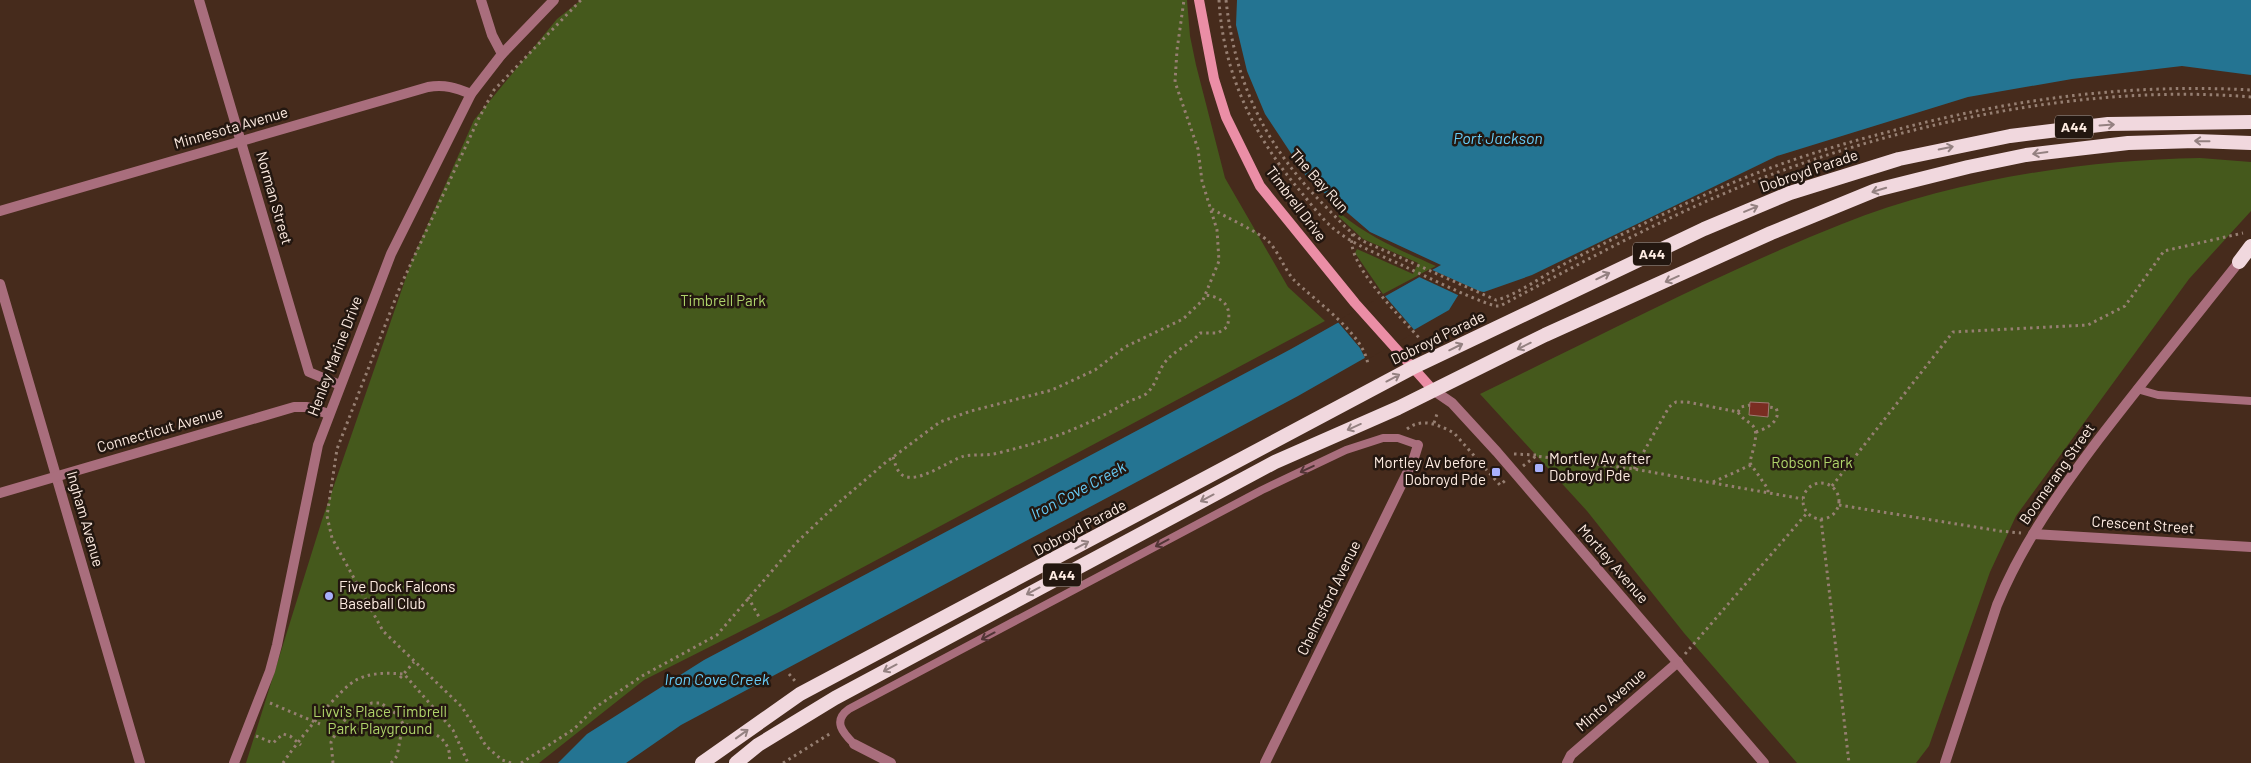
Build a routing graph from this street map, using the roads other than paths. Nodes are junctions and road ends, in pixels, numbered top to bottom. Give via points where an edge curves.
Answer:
1 (200, 0) edge
2 (481, 0) edge
3 (554, 0) edge
4 (1199, 0) edge
5 (502, 54) junction
6 (471, 94) junction
7 (2251, 122) edge
8 (242, 140) junction
9 (2251, 143) edge
10 (0, 211) edge
11 (2251, 246) edge
12 (2239, 262) joint
13 (0, 284) edge
14 (1412, 368) junction
15 (340, 385) junction
16 (2137, 389) junction
17 (1434, 390) junction
18 (2251, 401) edge
19 (329, 414) junction
20 (1418, 445) joint
21 (56, 475) junction
22 (0, 493) edge
23 (2033, 534) junction
24 (2251, 546) edge
25 (1678, 662) junction
26 (854, 744) joint
27 (140, 763) edge
28 (234, 763) edge
29 (702, 763) edge
30 (736, 763) edge
31 (892, 763) edge
32 (1264, 763) edge
33 (1567, 763) edge
34 (1764, 763) edge
35 (1945, 763) edge

1 - 8 street, Norman Street
2 - 5 street
3 - 5 street, Henley Marine Drive
4 - 14 main road, Timbrell Drive via 1214,79 1226,117 1260,186
5 - 6 street, Henley Marine Drive
6 - 8 street, Minnesota Avenue via 442,84
6 - 15 street, Henley Marine Drive via 391,254
14 -> 7 highway, Dobroyd Parade / A44 via 1704,229 1790,193 1890,161 1951,146 2066,128 2162,122
8 - 10 street, Minnesota Avenue
8 - 15 street, Norman Street via 309,372
9 -> 17 highway, A44 via 2196,141 2078,148 1968,167 1876,190 1770,233 1545,335
11 - 12 highway
12 - 16 street, Boomerang Street
13 - 21 street, Ingham Avenue
14 - 17 main road, Timbrell Drive
29 -> 14 highway, Dobroyd Parade / A44 via 800,694
15 - 19 street, Henley Marine Drive
16 - 18 lane via 2158,395
16 - 23 street, Boomerang Street via 2055,498
17 - 25 street, Mortley Avenue via 1452,403 1515,473
17 -> 30 highway, A44 via 1275,462 1120,544 834,698 758,745
19 - 21 street, Connecticut Avenue via 308,407 294,407
19 - 28 street, Henley Marine Drive via 318,445 277,646
20 -> 26 lane via 1398,438 1383,438 1346,450 1262,490 849,709 843,713 840,728
20 - 32 street, Chelmsford Avenue
21 - 22 street, Connecticut Avenue
21 - 27 street, Ingham Avenue
23 - 24 street, Crescent Street
23 - 35 street, Boomerang Street via 1997,604
25 - 33 street, Minto Avenue via 1571,755
25 - 34 street, Mortley Avenue
26 - 31 street

